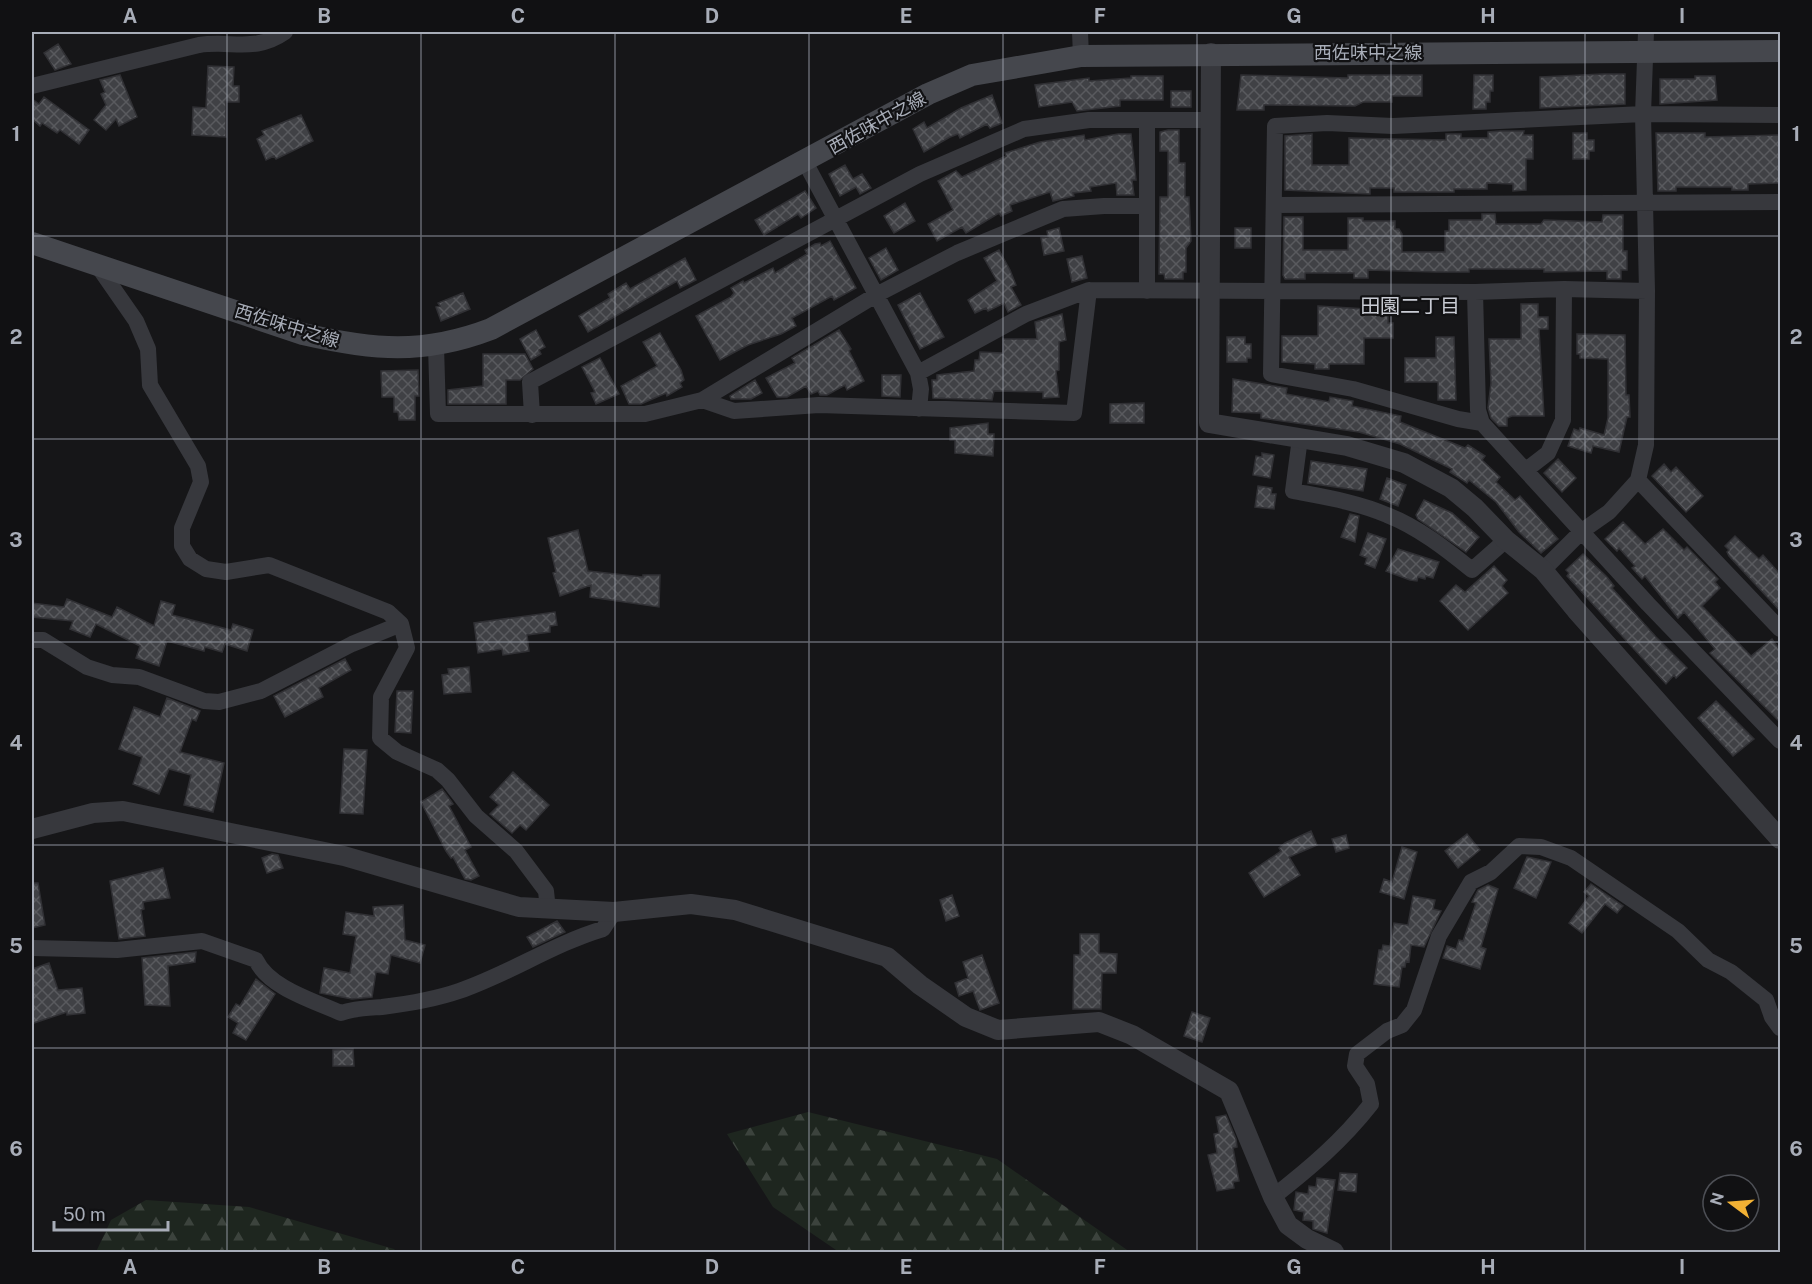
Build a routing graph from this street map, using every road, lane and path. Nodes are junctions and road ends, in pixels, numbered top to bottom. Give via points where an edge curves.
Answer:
1 (285, 32) edge
2 (1080, 32) edge
3 (1646, 42) edge
4 (1780, 51) edge
5 (1211, 53) junction
6 (1081, 56) junction
7 (32, 86) edge
8 (1643, 114) junction
9 (1780, 115) edge
10 (1147, 120) junction
11 (1210, 120) junction
12 (805, 162) junction
13 (1645, 202) junction
14 (1780, 202) edge
15 (1274, 205) junction
16 (1147, 206) junction
17 (835, 221) junction
18 (32, 243) edge
19 (95, 262) junction
20 (1273, 289) junction
21 (1564, 289) junction
22 (1089, 290) junction
23 (1148, 291) junction
24 (1647, 291) junction
25 (1211, 292) junction
26 (1475, 292) junction
27 (876, 295) junction
28 (436, 346) junction
29 (918, 373) junction
30 (702, 400) junction
31 (919, 409) junction
32 (532, 415) junction
33 (1482, 423) junction
34 (1300, 438) junction
35 (1526, 470) junction
36 (1638, 480) junction
37 (1582, 531) junction
38 (1506, 540) junction
39 (1543, 570) junction
40 (401, 624) junction
41 (1780, 629) edge
42 (32, 640) edge
43 (1780, 741) edge
44 (32, 830) edge
45 (1780, 839) edge
46 (548, 910) junction
47 (614, 912) junction
48 (32, 948) edge
49 (1780, 1028) edge
50 (1273, 1197) junction
51 (1334, 1252) edge

1 - 7 street via 251,46 218,42 199,45
2 - 6 street
3 - 4 main road, 西佐味中之線
3 - 5 main road, 西佐味中之線
3 - 8 street
5 - 6 main road, 西佐味中之線
5 - 11 street
6 - 12 main road, 西佐味中之線 via 972,75 928,94
8 - 9 street
8 - 13 street
8 - 15 street via 1393,126 1275,126
10 - 11 street
10 - 16 street
10 - 17 street via 1089,120 1024,129 920,174
11 - 25 street
12 - 17 street
12 - 28 main road, 西佐味中之線 via 491,329
13 - 14 street
13 - 15 street
13 - 24 street
15 - 20 street
16 - 23 street
16 - 27 street via 1063,209 957,253
17 - 27 street
17 - 32 street via 530,382
18 - 19 main road, 西佐味中之線
19 - 28 main road, 西佐味中之線 via 303,334 349,344
19 - 40 street via 136,321 148,349 150,385 198,466 201,482 182,528 182,546 190,559 206,569 226,572 269,565 388,612
20 - 25 street
20 - 26 street
20 - 33 street via 1271,374 1353,389
21 - 24 street
21 - 26 street
21 - 35 street via 1563,420 1548,453
22 - 23 street
22 - 29 street via 1026,314
22 - 31 street via 1074,413
23 - 25 street
24 - 36 street via 1646,445
25 - 34 street via 1209,423
26 - 33 street via 1478,410
27 - 29 street
27 - 30 street
28 - 32 street via 438,414
29 - 31 street
30 - 31 street via 734,411 819,405
30 - 32 street via 645,414
33 - 35 street
34 - 38 street via 1347,446 1404,463 1451,488
34 - 38 street via 1293,491 1388,515 1438,543 1472,570
35 - 37 street
36 - 37 street via 1610,512
36 - 41 street
37 - 39 street
37 - 43 street
38 - 39 street
39 - 45 street
40 - 42 street via 352,644 261,691 219,702 204,701 140,677 112,675 87,667 43,640
40 - 46 street via 407,648 381,697 380,738 448,780 476,816 522,859 546,891
44 - 46 street via 93,813 123,811 344,855 519,907
46 - 47 street
47 - 48 street via 603,929 568,940 525,964 457,992 341,1013 282,985 250,957 202,942 117,950
47 - 50 street via 692,904 735,910 887,957 966,1017 998,1030 1099,1022 1132,1035 1228,1091
49 - 50 street via 1766,1000 1731,972 1708,960 1678,931 1571,858 1541,846 1519,846 1491,872 1471,882 1439,936 1414,1010 1402,1025 1387,1031 1357,1054 1355,1066 1367,1084 1371,1104 1320,1161
50 - 51 street via 1288,1225

